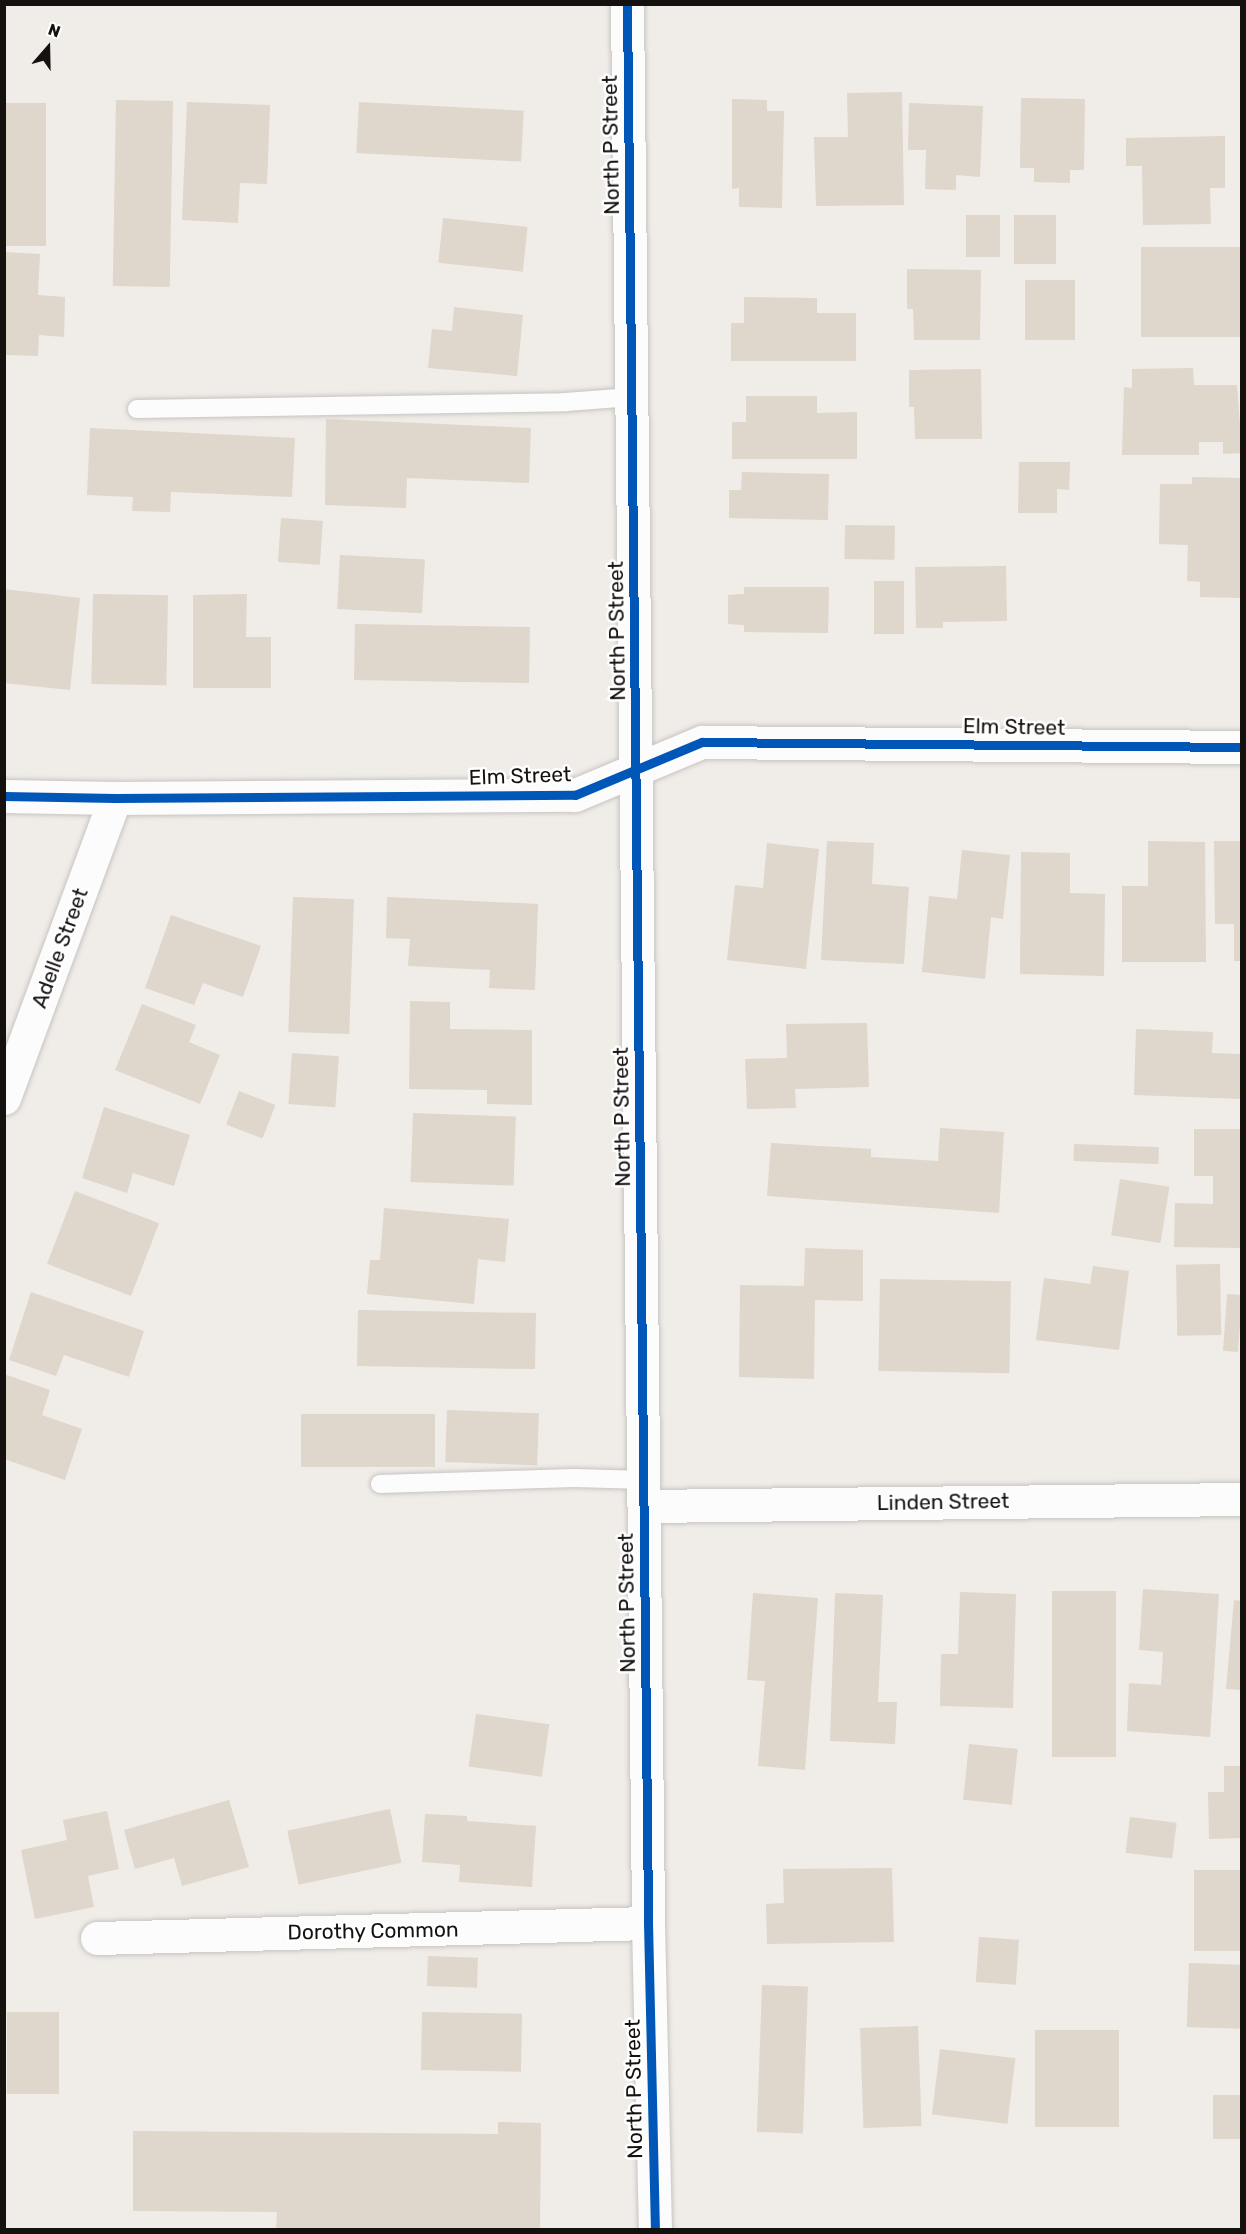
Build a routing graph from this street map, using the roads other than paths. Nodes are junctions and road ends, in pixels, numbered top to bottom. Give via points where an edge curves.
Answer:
1 (627, 4) edge
2 (632, 398) junction
3 (137, 409) dead end
4 (1242, 747) edge
5 (636, 771) junction
6 (4, 796) edge
7 (115, 798) junction
8 (4, 1098) edge
9 (380, 1484) dead end
10 (644, 1493) junction
11 (1242, 1499) edge
12 (648, 1923) junction
13 (97, 1938) dead end
14 (655, 2229) edge

1 - 2 street, North P Street
2 - 3 lane
2 - 5 street, North P Street
4 - 5 street, Elm Street via 702,742
5 - 7 street, Elm Street via 574,795
5 - 10 street, North P Street
6 - 7 street, Elm Street
7 - 8 street, Adelle Street
9 - 10 lane via 574,1478
10 - 11 street, Linden Street
10 - 12 street, North P Street
12 - 13 street, Dorothy Common
12 - 14 street, North P Street

